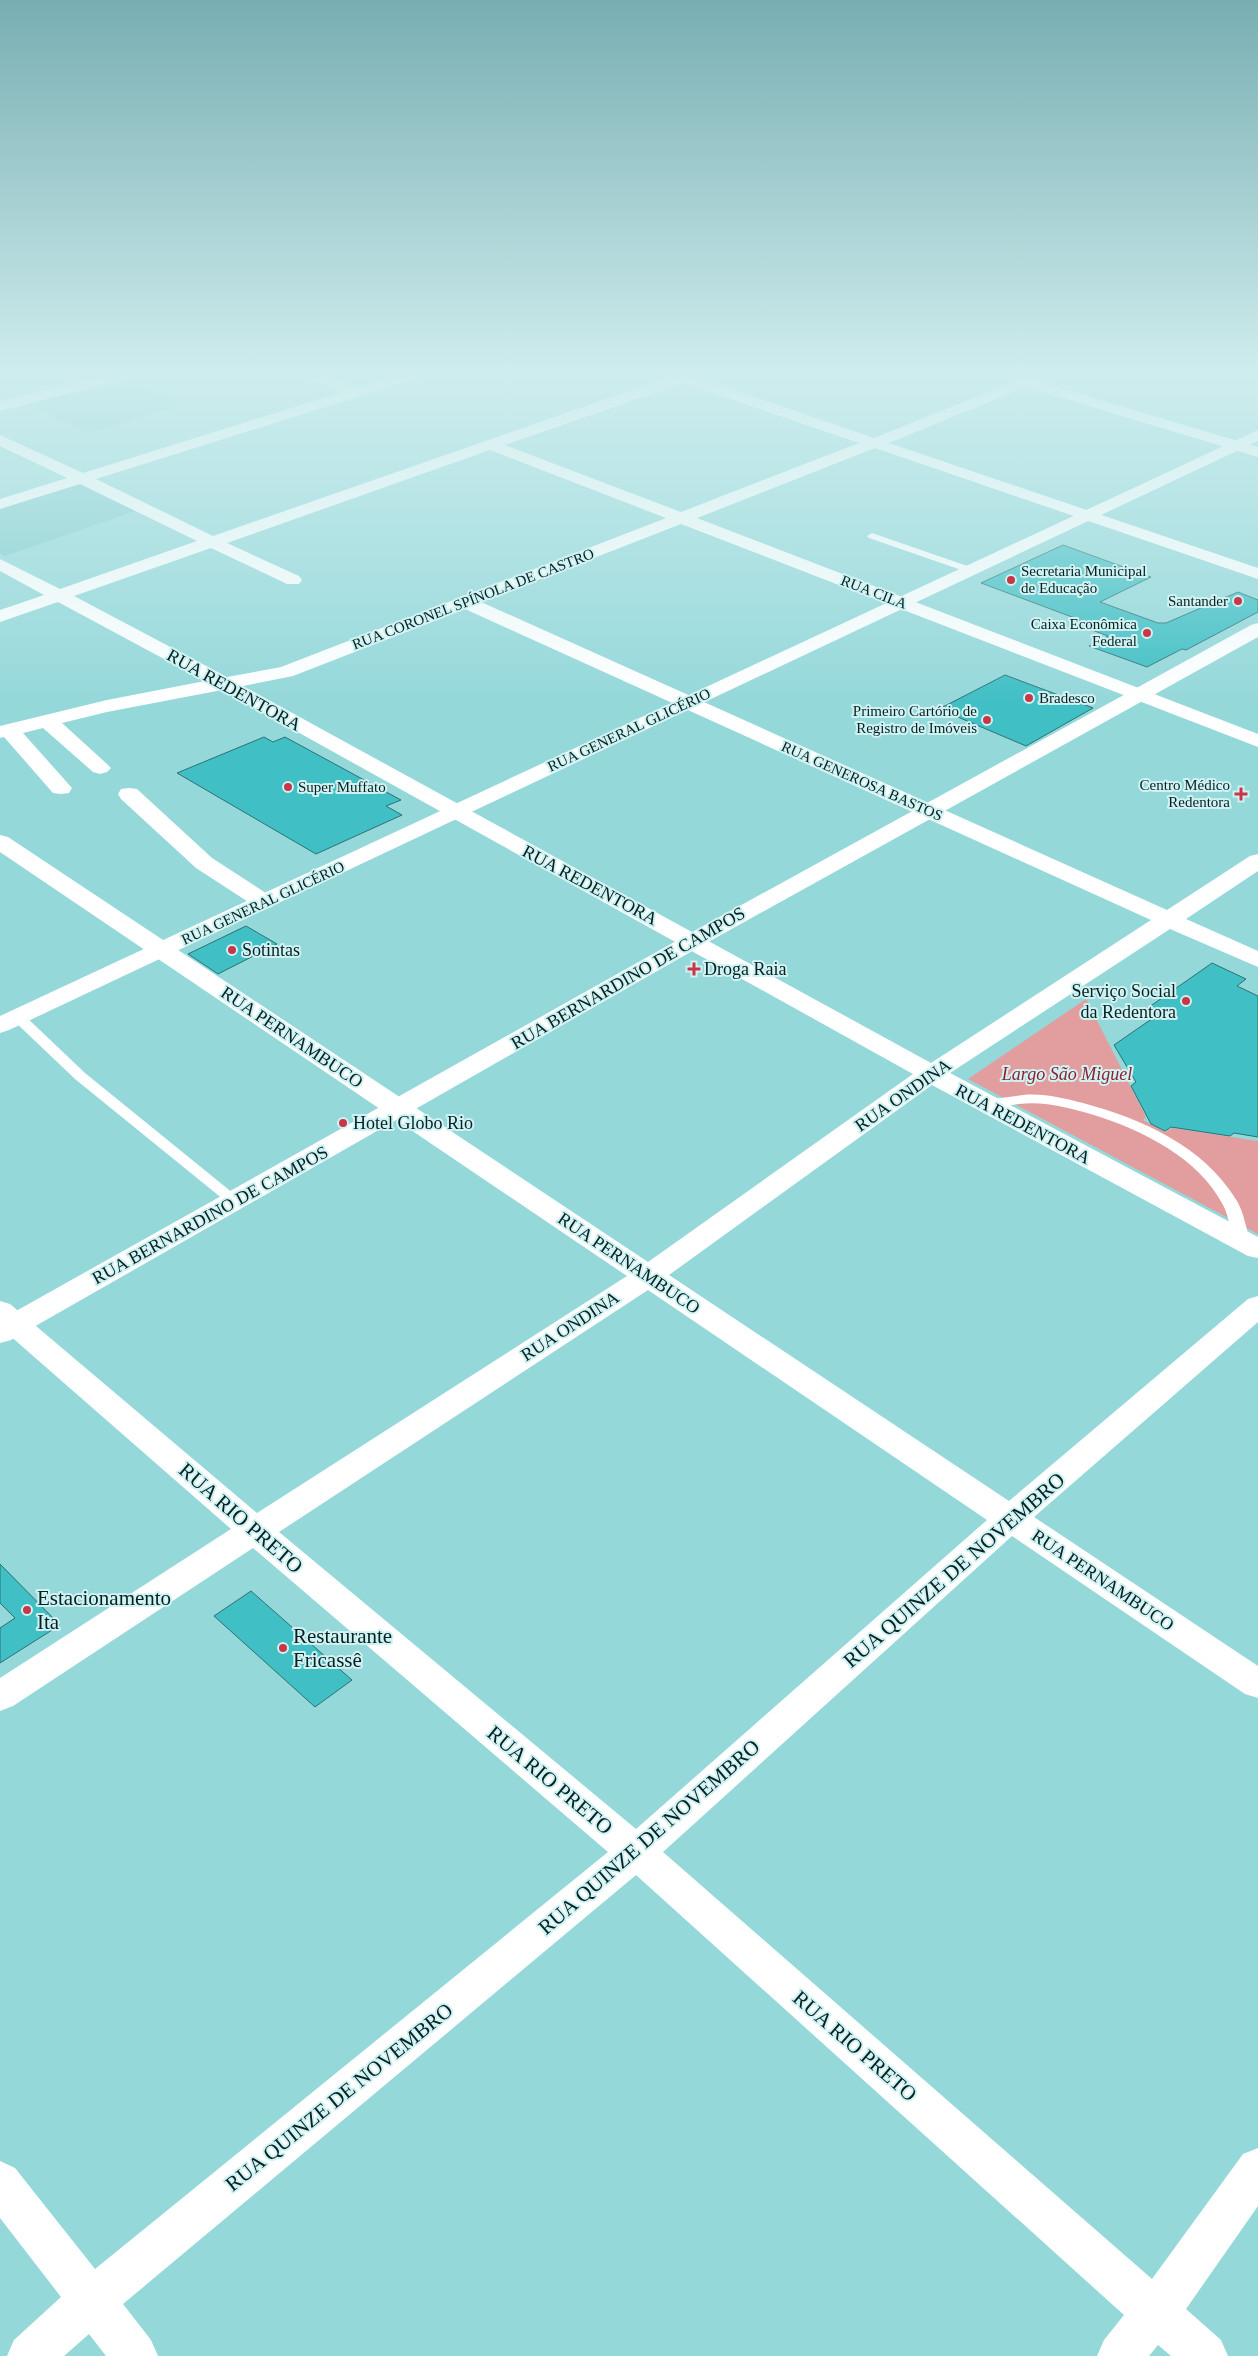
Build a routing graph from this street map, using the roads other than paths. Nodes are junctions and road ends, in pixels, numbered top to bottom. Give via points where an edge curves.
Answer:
1 (62, 485) edge
2 (98, 485) edge
3 (372, 485) edge
4 (597, 485) edge
5 (765, 485) edge
6 (998, 485) edge
7 (1152, 485) edge
8 (0, 504) edge
9 (1087, 516) junction
10 (682, 517) junction
11 (872, 536) dead end
12 (210, 542) junction
13 (0, 564) edge
14 (970, 570) junction
15 (1258, 574) edge
16 (293, 580) dead end
17 (58, 595) junction
18 (465, 602) junction
19 (901, 603) junction
20 (0, 616) edge
21 (1258, 629) edge
22 (227, 685) junction
23 (1137, 694) junction
24 (688, 703) junction
25 (47, 720) junction
26 (4, 731) edge
27 (1258, 741) edge
28 (100, 768) dead end
29 (61, 788) dead end
30 (129, 794) dead end
31 (927, 811) junction
32 (456, 813) junction
33 (0, 842) edge
34 (1258, 861) edge
35 (264, 902) junction
36 (1168, 919) junction
37 (693, 941) junction
38 (162, 950) junction
39 (1258, 960) edge
40 (9, 1021) edge
41 (931, 1074) junction
42 (986, 1104) junction
43 (399, 1109) junction
44 (234, 1201) junction
45 (1250, 1245) edge
46 (648, 1276) junction
47 (1258, 1306) edge
48 (5, 1323) edge
49 (1011, 1518) junction
50 (254, 1530) junction
51 (1258, 1684) edge
52 (0, 1696) edge
53 (636, 1852) junction
54 (1258, 2168) edge
55 (0, 2183) edge
56 (91, 2301) junction
57 (1156, 2312) junction
58 (30, 2356) edge
59 (134, 2356) edge
60 (1120, 2356) edge
61 (1205, 2356) edge

1 - 8 street
2 - 12 street
3 - 12 street
4 - 10 street, RUA CILA
5 - 10 street, RUA CORONEL SPÍNOLA DE CASTRO
6 - 9 street
7 - 9 street, RUA GENERAL GLICÉRIO
9 - 14 street, RUA GENERAL GLICÉRIO
9 - 15 street
10 - 18 street, RUA CORONEL SPÍNOLA DE CASTRO
10 - 19 street, RUA CILA
11 - 14 lane
12 - 16 street
12 - 17 street
13 - 17 street, RUA REDENTORA
14 - 19 street, RUA GENERAL GLICÉRIO
17 - 20 street
17 - 22 street, RUA REDENTORA
18 - 22 street, RUA CORONEL SPÍNOLA DE CASTRO via 286,672
18 - 24 street, RUA GENEROSA BASTOS
19 - 23 street, RUA CILA
19 - 24 street, RUA GENERAL GLICÉRIO
21 - 23 street, RUA BERNARDINO DE CAMPOS
22 - 25 street, RUA CORONEL SPÍNOLA DE CASTRO
22 - 32 street, RUA REDENTORA
23 - 27 street, RUA CILA
23 - 31 street, RUA BERNARDINO DE CAMPOS
24 - 31 street, RUA GENEROSA BASTOS
24 - 32 street, RUA GENERAL GLICÉRIO
25 - 26 street, RUA CORONEL SPÍNOLA DE CASTRO
25 - 28 street
26 - 29 street
30 - 35 street via 204,863
31 - 36 street, RUA GENEROSA BASTOS
31 - 37 street, RUA BERNARDINO DE CAMPOS
32 - 35 street, RUA GENERAL GLICÉRIO
32 - 37 street, RUA REDENTORA
33 - 38 street, RUA PERNAMBUCO
34 - 36 street, RUA ONDINA
35 - 38 street, RUA GENERAL GLICÉRIO
36 - 39 street, RUA GENEROSA BASTOS
36 - 41 street, RUA ONDINA
37 - 41 street, RUA REDENTORA
37 - 43 street, RUA BERNARDINO DE CAMPOS
38 - 40 street, RUA GENERAL GLICÉRIO
38 - 43 street, RUA PERNAMBUCO
40 - 44 lane
41 - 42 street, RUA REDENTORA
41 - 46 street, RUA ONDINA
42 - 45 street, RUA REDENTORA
42 - 45 lane via 1029,1099 1065,1104 1111,1115 1148,1130 1203,1170 1229,1202
43 - 44 street, RUA BERNARDINO DE CAMPOS
43 - 46 street, RUA PERNAMBUCO
44 - 48 street, RUA BERNARDINO DE CAMPOS
46 - 49 street, RUA PERNAMBUCO
46 - 50 street, RUA ONDINA
47 - 49 street, RUA QUINZE DE NOVEMBRO
48 - 50 street, RUA RIO PRETO
49 - 51 street, RUA PERNAMBUCO
49 - 53 street, RUA QUINZE DE NOVEMBRO
50 - 52 street, RUA ONDINA
50 - 53 street, RUA RIO PRETO
53 - 56 street, RUA QUINZE DE NOVEMBRO
53 - 57 street, RUA RIO PRETO
54 - 57 street
55 - 56 street
56 - 58 street, RUA QUINZE DE NOVEMBRO
56 - 59 street
57 - 60 street
57 - 61 street, RUA RIO PRETO

